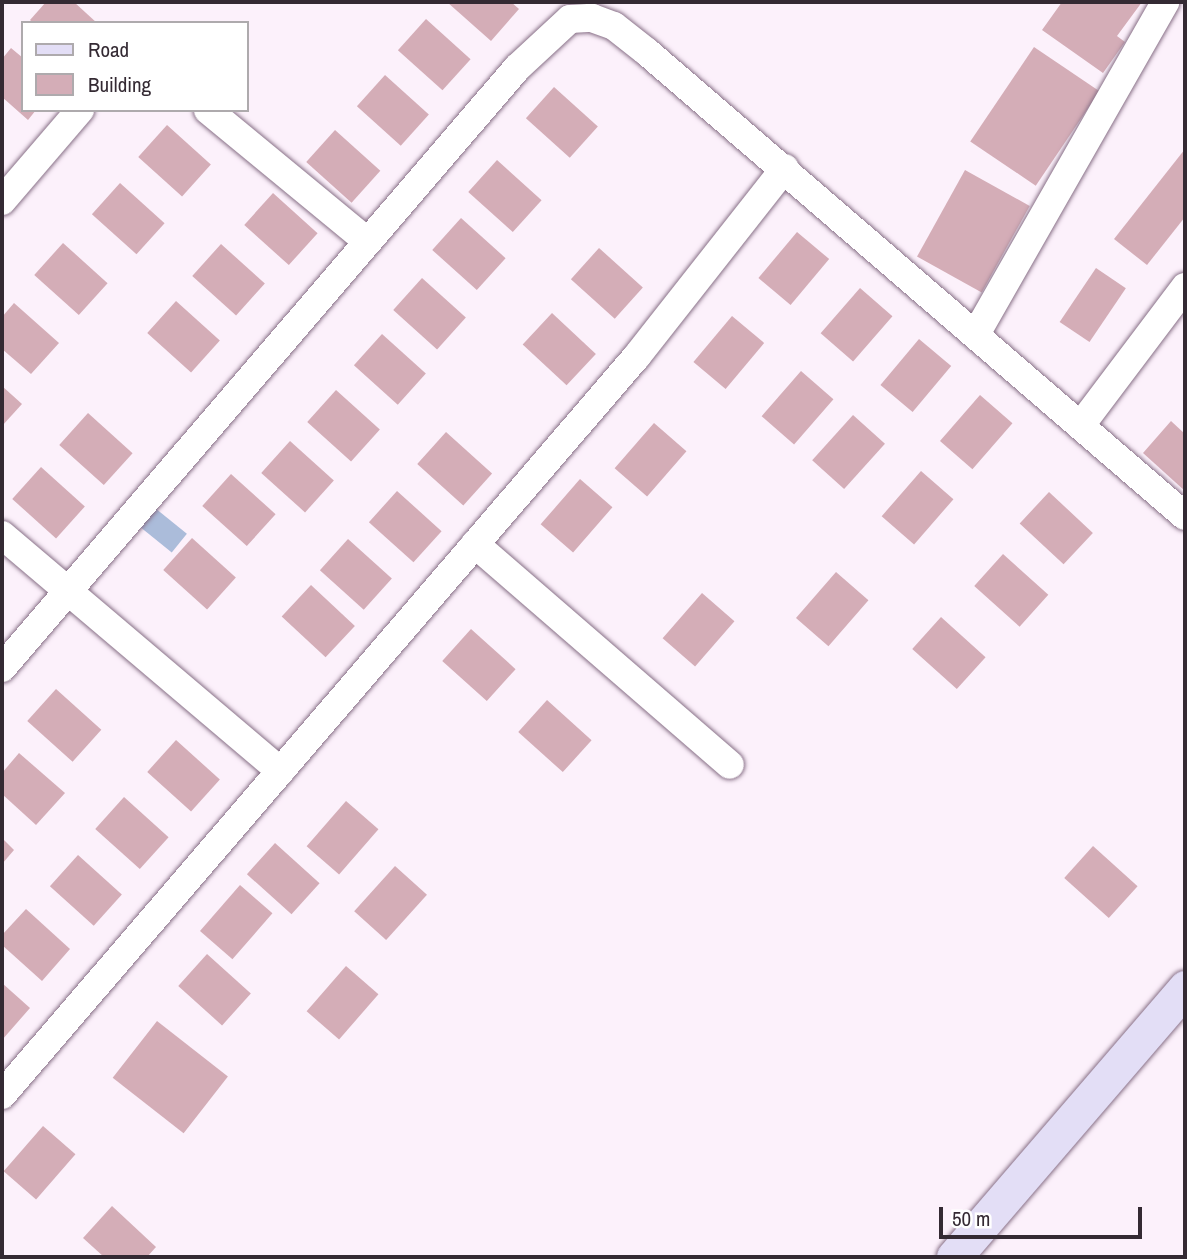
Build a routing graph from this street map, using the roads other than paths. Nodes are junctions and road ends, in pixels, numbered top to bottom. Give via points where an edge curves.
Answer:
1 (1165, 2) edge
2 (78, 112) edge
3 (210, 112) edge
4 (785, 168) junction
5 (2, 201) edge
6 (367, 241) junction
7 (1185, 287) edge
8 (976, 334) junction
9 (1081, 425) junction
10 (1185, 516) edge
11 (2, 535) edge
12 (475, 544) junction
13 (68, 593) junction
14 (2, 668) edge
15 (730, 765) dead end
16 (280, 771) junction
17 (1183, 997) edge
18 (2, 1094) edge
19 (954, 1257) edge

1 - 8 street
2 - 5 street
3 - 6 street
4 - 6 street via 614,26 592,18 570,19 517,68
4 - 8 street
4 - 12 street via 637,356
6 - 13 street
7 - 9 street
8 - 9 street
9 - 10 street
11 - 13 street
12 - 15 street
12 - 16 street
13 - 14 street
13 - 16 street
16 - 18 street
17 - 19 main road

